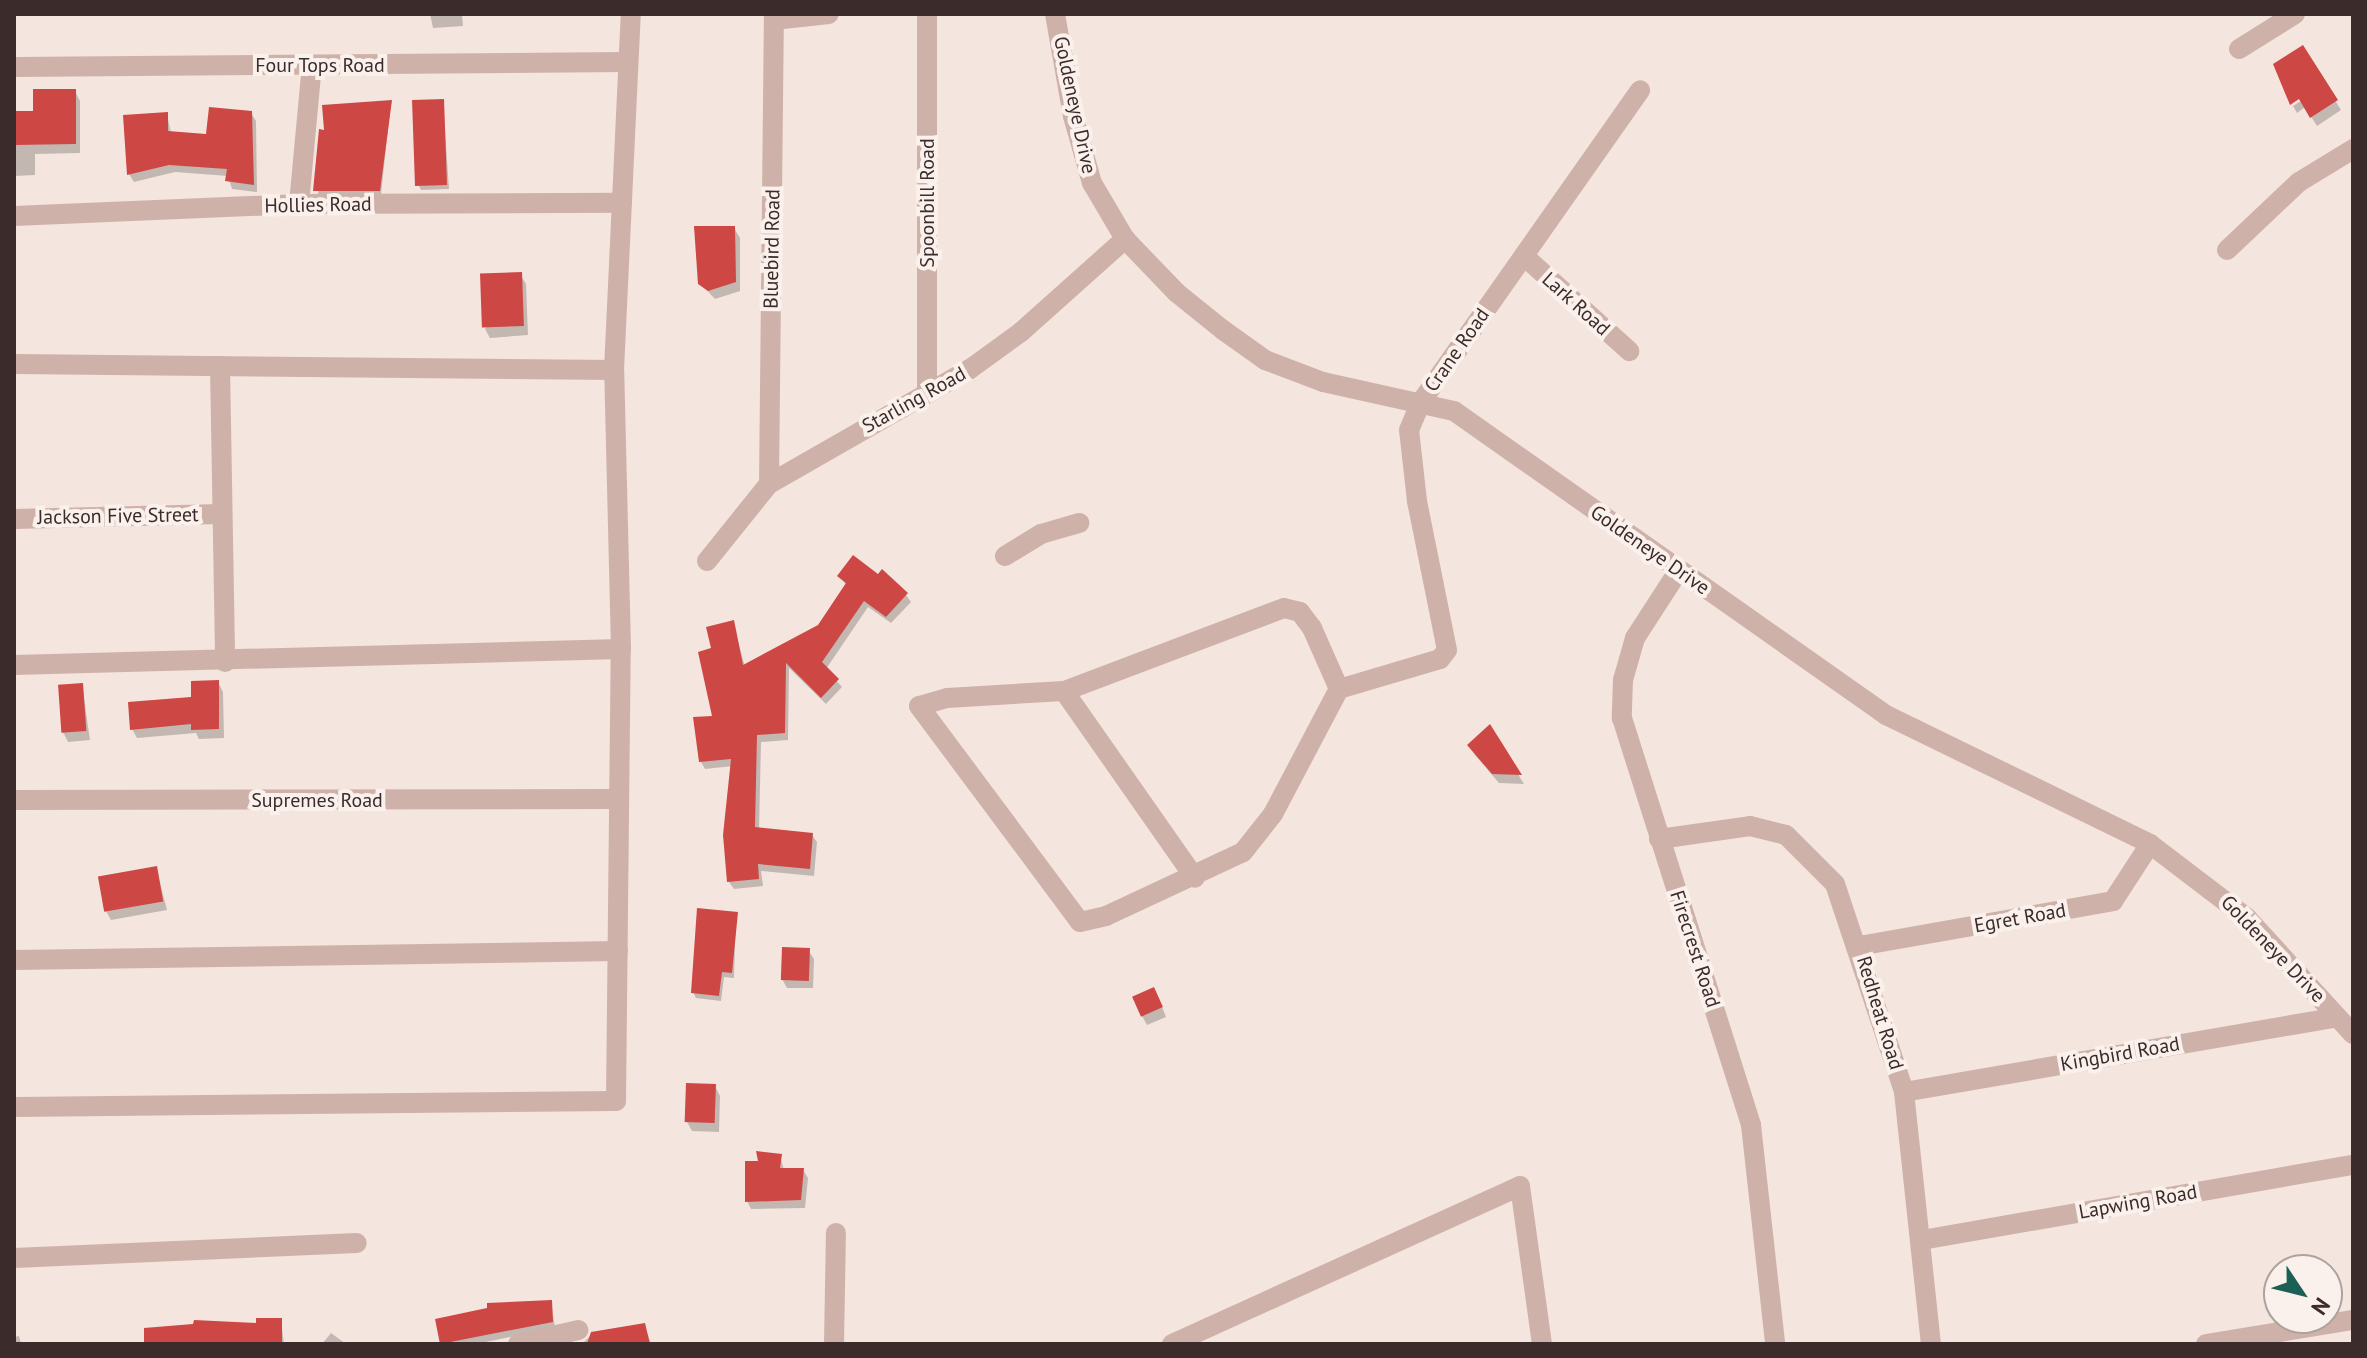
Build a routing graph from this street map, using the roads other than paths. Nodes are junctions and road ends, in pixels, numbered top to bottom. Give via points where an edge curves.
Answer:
1 (631, 14) edge
2 (829, 14) edge
3 (927, 14) edge
4 (1055, 14) edge
5 (2295, 14) edge
6 (774, 17) edge
7 (2239, 49) dead end
8 (626, 62) junction
9 (312, 65) junction
10 (14, 67) edge
11 (1640, 90) dead end
12 (2353, 149) edge
13 (622, 203) junction
14 (299, 204) junction
15 (14, 216) edge
16 (1125, 239) junction
17 (2227, 250) dead end
18 (1524, 256) junction
19 (1629, 351) dead end
20 (14, 364) edge
21 (220, 366) junction
22 (614, 370) junction
23 (927, 393) junction
24 (1421, 402) junction
25 (769, 484) junction
26 (221, 514) junction
27 (14, 519) edge
28 (1079, 523) dead end
29 (1005, 556) dead end
30 (707, 561) dead end
31 (1679, 570) junction
32 (621, 649) junction
33 (225, 662) junction
34 (14, 665) edge
35 (1339, 689) junction
36 (1064, 691) junction
37 (619, 799) junction
38 (14, 800) edge
39 (1659, 839) junction
40 (2150, 844) junction
41 (1195, 878) junction
42 (1859, 946) junction
43 (618, 951) junction
44 (14, 960) edge
45 (2337, 1017) junction
46 (2353, 1034) edge
47 (1904, 1092) junction
48 (14, 1107) edge
49 (2353, 1165) edge
50 (836, 1233) dead end
51 (1922, 1240) junction
52 (357, 1243) dead end
53 (14, 1258) edge
54 (2353, 1320) edge
55 (578, 1330) dead end
56 (518, 1344) edge
57 (834, 1344) edge
58 (1172, 1344) edge
59 (1542, 1344) edge
60 (1775, 1344) edge
61 (1931, 1344) edge
62 (2206, 1344) edge

1 - 8 street
2 - 6 street
3 - 23 street, Spoonbill Road
4 - 16 street, Goldeneye Drive via 1073,116 1092,183
5 - 7 street
6 - 25 street, Bluebird Road
8 - 9 street, Four Tops Road
8 - 13 street
9 - 10 street, Four Tops Road
9 - 14 street
11 - 18 street, Crane Road
12 - 17 street via 2299,182
13 - 14 street, Hollies Road
13 - 22 street
14 - 15 street, Hollies Road
16 - 23 street, Starling Road via 1021,332
16 - 24 street, Goldeneye Drive via 1177,293 1265,360 1323,382
18 - 19 street, Lark Road
18 - 24 street, Crane Road
20 - 21 street
21 - 22 street
21 - 26 street
22 - 32 street
23 - 25 street, Starling Road
24 - 31 street, Goldeneye Drive via 1454,411
24 - 35 street, Crane Road via 1409,430 1417,501 1447,650 1440,659
25 - 30 street, Starling Road
26 - 27 street, Jackson Five Street
26 - 33 street
28 - 29 street via 1041,534
31 - 39 street, Firecrest Road via 1635,638 1623,680 1622,718
31 - 40 street, Goldeneye Drive via 1886,715
32 - 33 street
32 - 37 street
33 - 34 street
35 - 36 street via 1312,628 1300,612 1284,608
35 - 41 street via 1273,814 1243,852
36 - 41 street
36 - 41 street via 947,698 919,706 1080,922
37 - 38 street, Supremes Road
37 - 43 street
39 - 42 street, Redheat Road via 1750,826 1786,835 1835,884
39 - 60 street, Firecrest Road via 1751,1125
40 - 42 street, Egret Road via 2113,901
40 - 45 street, Goldeneye Drive via 2247,918
42 - 47 street, Redheat Road
43 - 44 street
43 - 48 street via 616,1101
45 - 46 street, Goldeneye Drive
45 - 47 street, Kingbird Road
47 - 51 street, Redheat Road
49 - 51 street, Lapwing Road
50 - 57 street
51 - 61 street, Redheat Road
52 - 53 street
54 - 62 street
55 - 56 street
58 - 59 street via 1520,1186

